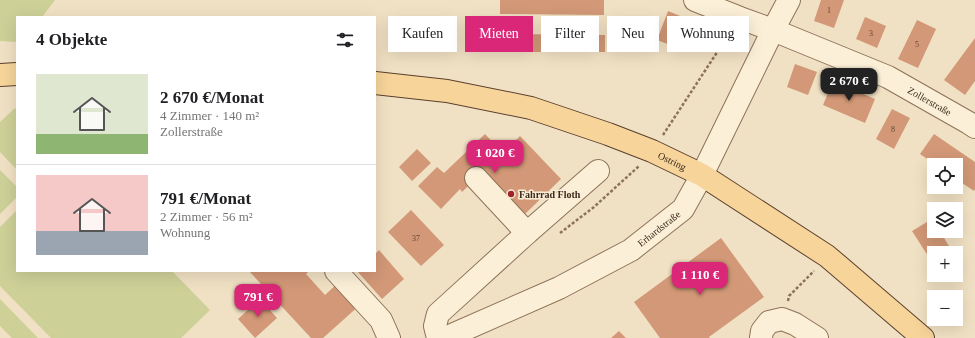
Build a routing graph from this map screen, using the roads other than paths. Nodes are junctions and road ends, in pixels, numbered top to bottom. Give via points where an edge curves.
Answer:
1 (695, 0) edge
2 (790, 0) edge
3 (773, 30) junction
4 (16, 74) edge
5 (0, 75) edge
6 (376, 83) edge
7 (973, 122) edge
8 (598, 171) dead end
9 (702, 175) junction
10 (476, 178) dead end
11 (527, 233) junction
12 (337, 272) edge
13 (455, 336) edge
14 (389, 338) edge
15 (438, 338) edge
16 (761, 338) edge
17 (817, 338) edge
18 (923, 338) edge

1 - 3 street, Zollerstraße
2 - 3 street, Erhardstraße
3 - 7 street, Zollerstraße via 888,77
3 - 9 street, Erhardstraße
4 - 5 main road
6 - 9 main road, Ostring via 447,91 531,108 652,151
8 - 11 street
9 - 13 street, Erhardstraße via 683,209 631,250 559,288
9 - 18 main road, Ostring via 827,256
10 - 11 street via 494,203
11 - 15 street via 438,314 435,326
12 - 14 street via 381,320
16 - 17 street via 762,331 769,322 782,319

